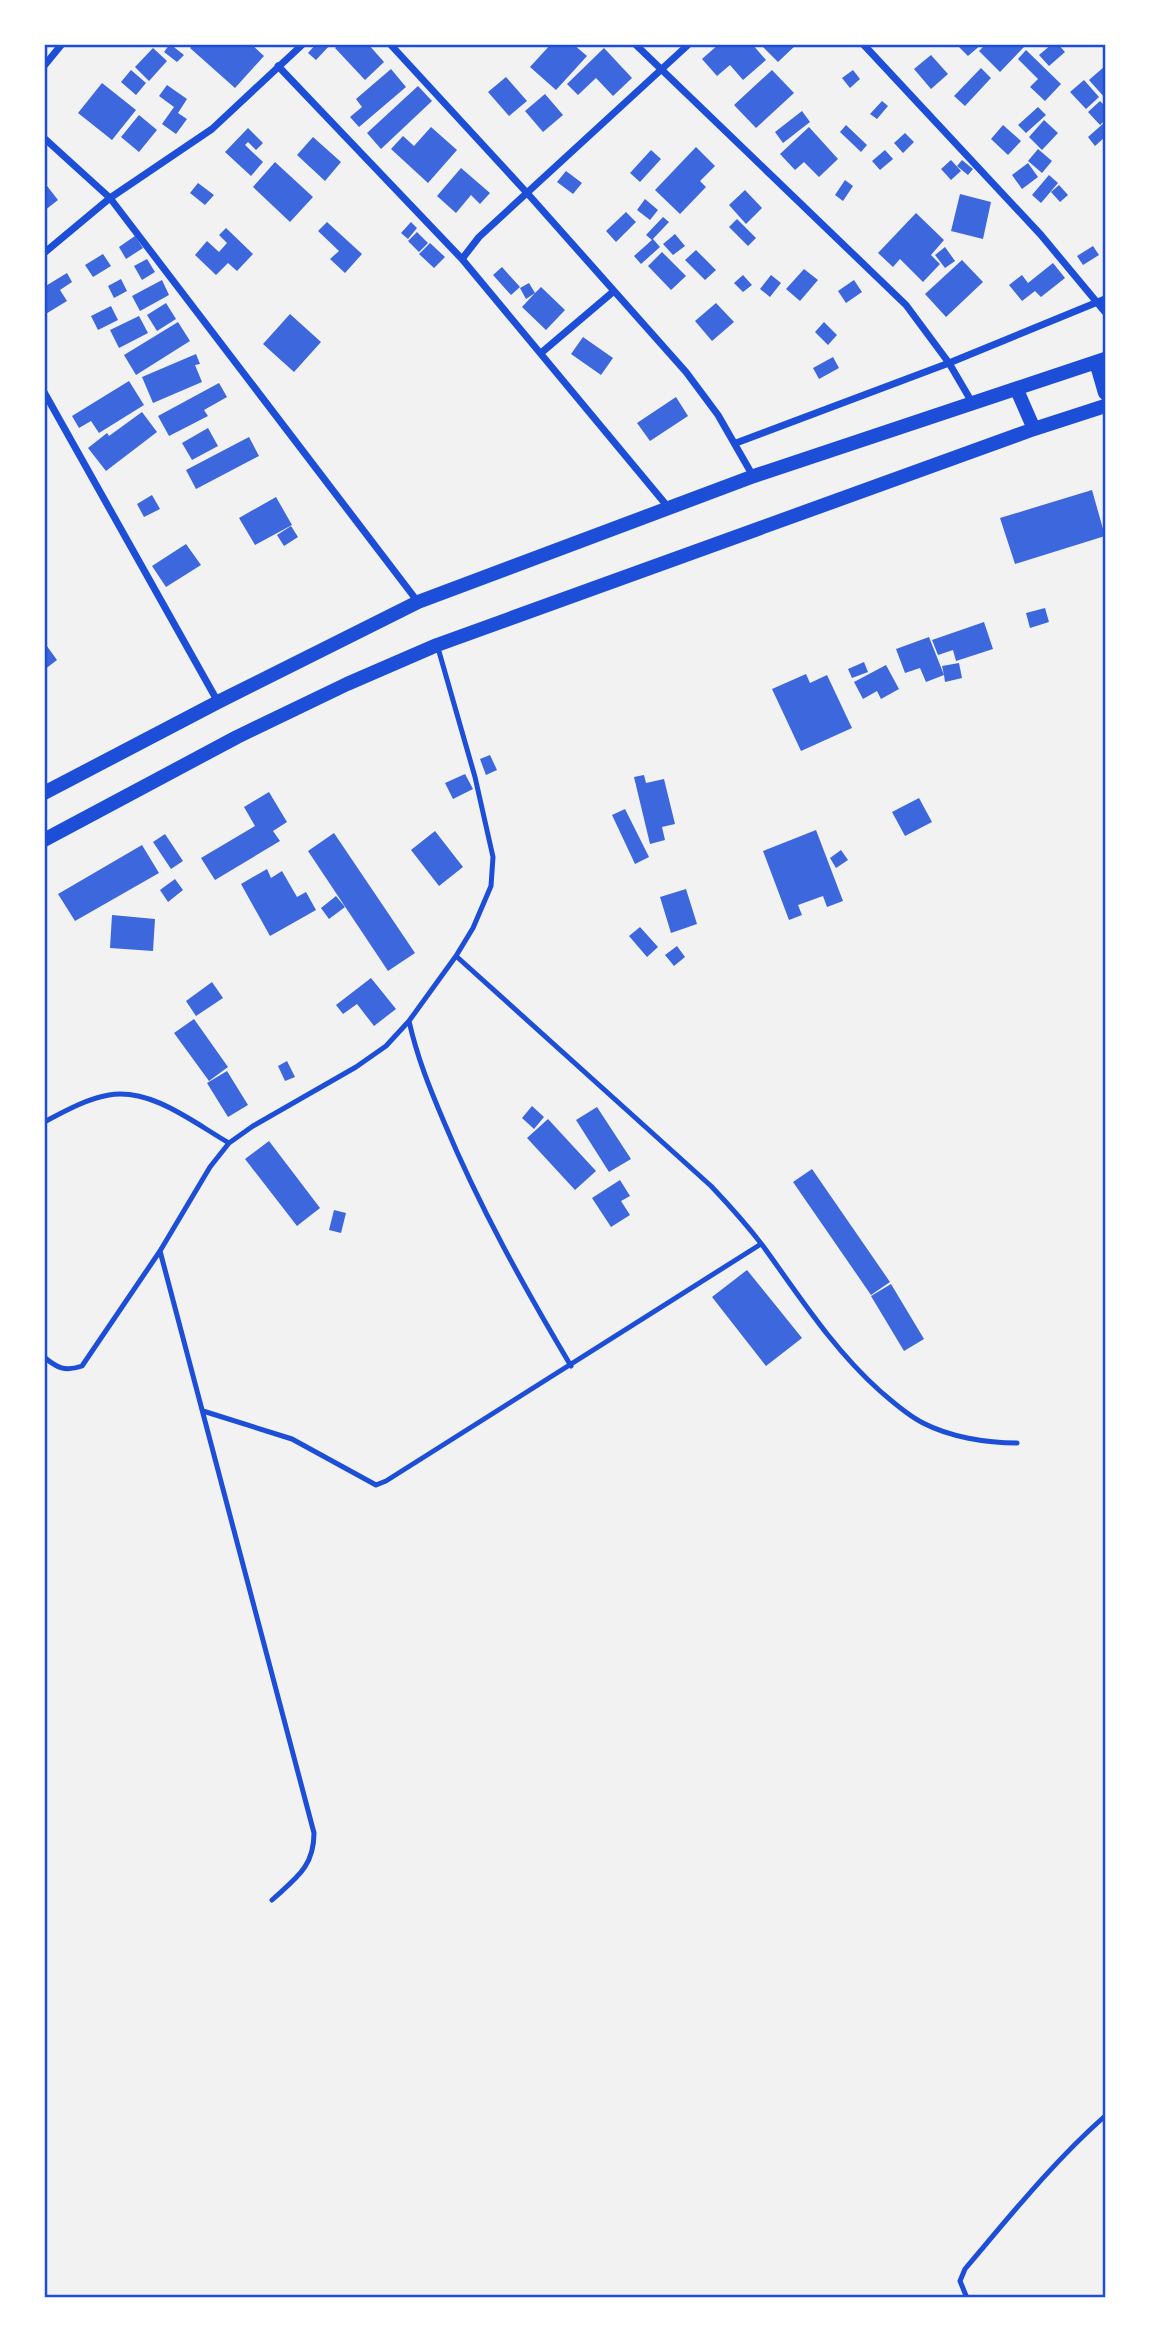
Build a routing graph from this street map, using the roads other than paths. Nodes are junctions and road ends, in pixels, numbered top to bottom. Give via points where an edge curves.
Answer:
1 (62, 44) edge
2 (303, 44) edge
3 (390, 44) edge
4 (635, 44) edge
5 (689, 44) edge
6 (863, 44) edge
7 (44, 66) edge
8 (278, 66) junction
9 (662, 70) junction
10 (44, 138) edge
11 (528, 194) junction
12 (110, 198) junction
13 (44, 253) edge
14 (462, 259) junction
15 (614, 291) junction
16 (1101, 301) edge
17 (1105, 312) edge
18 (541, 353) junction
19 (1101, 361) edge
20 (949, 363) junction
21 (1017, 390) junction
22 (44, 392) edge
23 (1105, 393) edge
24 (973, 405) junction
25 (1105, 406) edge
26 (1034, 429) junction
27 (736, 443) junction
28 (754, 477) junction
29 (668, 508) junction
30 (418, 602) junction
31 (437, 645) junction
32 (218, 702) junction
33 (45, 789) edge
34 (44, 840) edge
35 (456, 956) junction
36 (409, 1021) junction
37 (44, 1122) edge
38 (229, 1143) junction
39 (761, 1244) junction
40 (160, 1251) junction
41 (44, 1357) edge
42 (572, 1366) junction
43 (203, 1411) junction
44 (1017, 1443) dead end
45 (272, 1899) dead end
46 (1105, 2116) edge
47 (967, 2298) edge

1 - 7 street
2 - 8 street
3 - 11 street
4 - 9 street
5 - 9 street
6 - 16 street
8 - 12 street via 212,129
8 - 14 street
9 - 11 street
9 - 20 street via 906,305
10 - 12 street
11 - 14 street via 470,246
11 - 15 street
12 - 13 street
12 - 30 street
14 - 18 street
15 - 18 street
15 - 27 street via 686,372
16 - 17 street
16 - 20 street
18 - 29 street
19 - 21 main road
19 - 23 main road
20 - 24 street
20 - 27 street
21 - 24 main road
21 - 26 main road
22 - 32 street
24 - 28 main road
25 - 26 main road
26 - 31 main road
27 - 28 street
28 - 29 main road
29 - 30 main road
30 - 32 main road
31 - 34 main road via 237,737
31 - 35 lane via 493,857 491,886
32 - 33 main road
35 - 36 lane
35 - 39 lane via 711,1186
36 - 38 lane via 386,1046 356,1067
36 - 42 lane via 417,1057 471,1183
37 - 38 lane via 82,1103 111,1095 134,1096 159,1103
38 - 40 lane via 209,1167
39 - 42 lane
39 - 44 lane via 836,1348 903,1411 960,1435
40 - 41 lane via 82,1366 56,1368
40 - 43 lane
42 - 43 lane via 376,1485 292,1439
43 - 45 lane via 314,1833 309,1860
46 - 47 lane via 1067,2152 965,2269 960,2281

